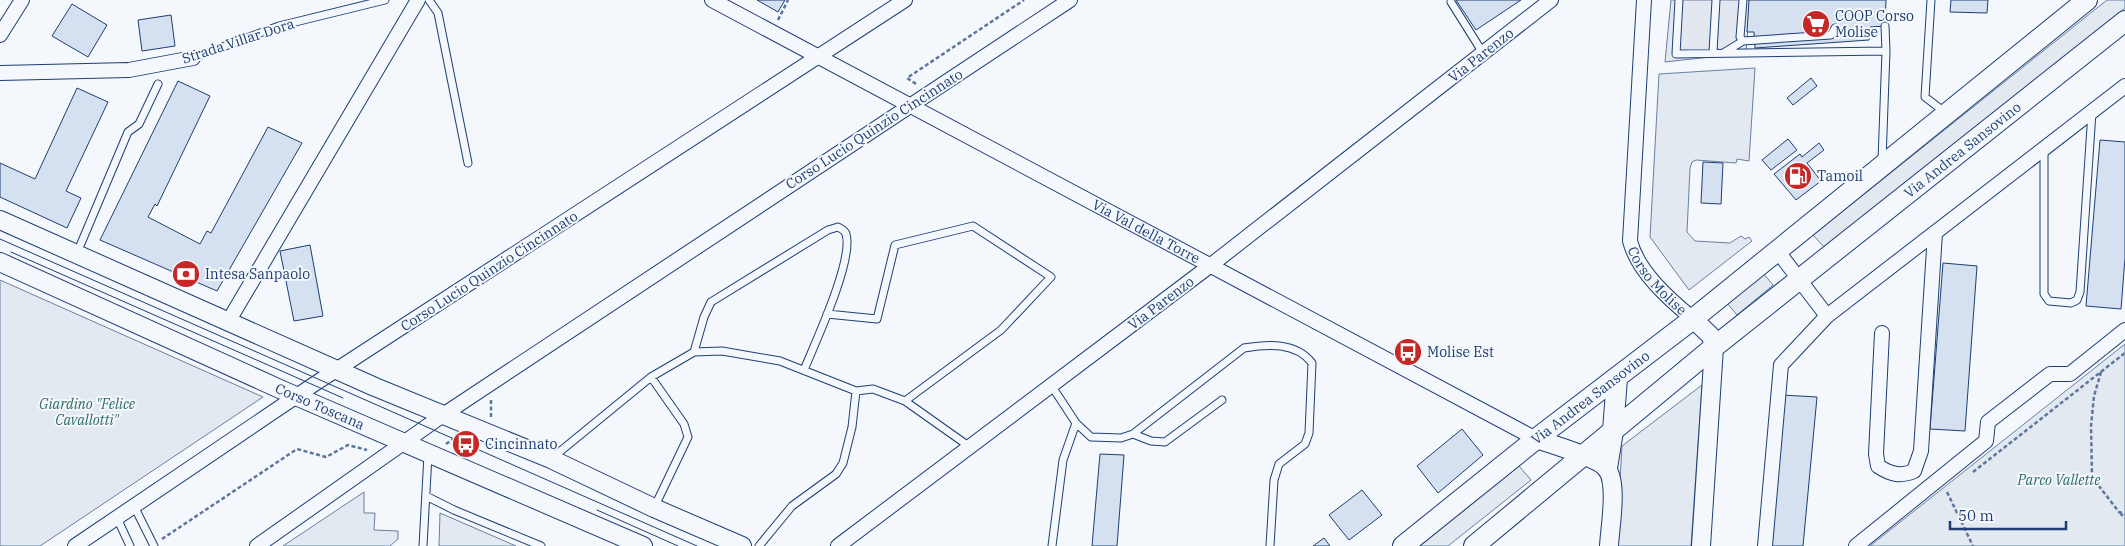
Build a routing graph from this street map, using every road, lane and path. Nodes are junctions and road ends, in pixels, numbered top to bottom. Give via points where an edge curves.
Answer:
1 (22, 0) edge
2 (385, 0) edge
3 (418, 0) edge
4 (429, 0) edge
5 (712, 0) edge
6 (788, 0) edge
7 (905, 0) edge
8 (1070, 0) edge
9 (1551, 0) edge
10 (1644, 0) edge
11 (1679, 0) edge
12 (1716, 0) edge
13 (1743, 0) edge
14 (1931, 0) edge
15 (2087, 0) edge
16 (1451, 2) dead end
17 (2125, 21) edge
18 (1884, 26) dead end
19 (1835, 28) dead end
20 (772, 32) junction
21 (0, 35) edge
22 (1742, 41) junction
23 (1713, 52) junction
24 (1726, 52) junction
25 (1886, 52) junction
26 (1484, 54) junction
27 (193, 58) joint
28 (820, 58) junction
29 (0, 73) edge
30 (158, 84) dead end
31 (2125, 86) edge
32 (909, 105) junction
33 (2092, 112) junction
34 (1946, 113) junction
35 (2044, 149) junction
36 (468, 163) dead end
37 (1882, 164) junction
38 (0, 220) edge
39 (1935, 233) junction
40 (1776, 250) junction
41 (76, 256) junction
42 (0, 262) edge
43 (1210, 265) junction
44 (1800, 281) junction
45 (827, 314) junction
46 (1827, 316) junction
47 (1693, 318) junction
48 (228, 322) junction
49 (2125, 330) edge
50 (1882, 333) dead end
51 (1714, 347) junction
52 (694, 352) junction
53 (2125, 353) edge
54 (337, 370) junction
55 (804, 370) junction
56 (2101, 372) junction
57 (650, 377) junction
58 (1617, 378) junction
59 (1052, 385) junction
60 (856, 391) junction
61 (297, 396) junction
62 (1222, 400) dead end
63 (904, 401) junction
64 (443, 414) junction
65 (1076, 423) junction
66 (1613, 430) junction
67 (1133, 434) junction
68 (1536, 439) junction
69 (404, 442) junction
70 (970, 447) junction
71 (428, 452) junction
72 (1584, 456) junction
73 (381, 459) junction
74 (551, 459) junction
75 (1606, 468) junction
76 (1970, 474) dead end
77 (1955, 486) dead end
78 (1947, 492) junction
79 (426, 496) junction
80 (1940, 498) dead end
81 (134, 506) junction
82 (654, 508) junction
83 (2119, 512) junction
84 (2125, 514) edge
85 (117, 518) junction
86 (2125, 518) edge
87 (154, 545) edge
88 (75, 546) edge
89 (130, 546) edge
90 (257, 546) edge
91 (423, 546) edge
92 (541, 546) edge
93 (643, 546) edge
94 (742, 546) edge
95 (759, 546) edge
96 (838, 546) edge
97 (1052, 546) edge
98 (1270, 546) edge
99 (1403, 546) edge
100 (1474, 546) edge
101 (1609, 546) edge
102 (1701, 546) edge
103 (1765, 546) edge
104 (1856, 546) edge
105 (1973, 546) edge

1 - 21 street
2 - 27 lane, Strada Villar Dora via 279,26
3 - 48 street
4 - 36 lane via 438,13
5 - 20 street, Via Val della Torre
6 - 20 path
7 - 28 street, Corso Lucio Quinzio Cincinnato
8 - 32 street, Corso Lucio Quinzio Cincinnato
9 - 26 street, Via Parenzo
10 - 47 street, Corso Molise via 1630,241 1638,261 1668,298
11 - 23 lane via 1676,54
12 - 23 lane
13 - 22 lane
14 - 34 lane via 1925,97
15 - 34 main road, Via Andrea Sansovino
16 - 26 lane
17 - 44 main road, Via Andrea Sansovino
18 - 25 lane
19 - 22 lane via 1831,35
20 - 28 street, Via Val della Torre
22 - 24 lane
23 - 24 lane
24 - 25 lane
25 - 37 lane
26 - 43 street, Via Parenzo
27 - 29 street, Strada Villar Dora via 129,70
28 - 32 street, Via Val della Torre
28 - 54 street, Corso Lucio Quinzio Cincinnato
30 - 41 lane via 139,124 128,132
31 - 33 street
32 - 43 street, Via Val della Torre
32 - 64 street, Corso Lucio Quinzio Cincinnato
33 - 35 street
33 - 35 lane via 2080,292 2078,300 2071,303 2049,301 2044,294
34 - 37 main road, Via Andrea Sansovino
35 - 39 street
37 - 40 main road, Via Andrea Sansovino
38 - 41 street
39 - 46 street
39 - 50 street via 1921,451 1914,471 1905,475 1888,472 1878,466 1876,454
40 - 44 street
40 - 47 main road, Via Andrea Sansovino
41 - 48 street
42 - 61 street, Corso Toscana
43 - 59 street, Via Parenzo
43 - 68 street, Via Val della Torre
44 - 46 street
44 - 51 main road, Via Andrea Sansovino
45 - 52 lane via 847,249 844,230 838,227 828,230 711,302
45 - 55 lane
45 - 63 lane via 877,318 894,245 973,226 1051,277 1000,330
46 - 103 street via 1781,365
47 - 51 street, Corso Molise via 1711,336
47 - 58 main road, Via Andrea Sansovino
48 - 54 street
49 - 104 street via 2070,374 2050,374 1988,422 1986,441
51 - 66 main road, Via Andrea Sansovino
51 - 102 street
52 - 55 lane via 722,351 780,360
52 - 57 lane
53 - 56 path
54 - 61 street, Corso Lucio Quinzio Cincinnato
54 - 64 street
55 - 60 lane
56 - 76 path
56 - 83 path via 2094,396 2091,426 2092,476
57 - 74 lane
57 - 82 lane via 684,424 688,437
58 - 66 main road
58 - 68 main road, Via Andrea Sansovino
59 - 65 lane
59 - 70 street, Via Parenzo
60 - 63 lane via 873,389
60 - 95 lane via 852,427 840,468 792,506
61 - 69 street, Corso Toscana
61 - 81 street, Corso Lucio Quinzio Cincinnato
62 - 67 lane via 1165,442
63 - 70 lane
64 - 69 street, Corso Lucio Quinzio Cincinnato
64 - 74 street
65 - 67 lane via 1091,437 1121,438
65 - 97 lane via 1063,460
66 - 72 main road, Via Andrea Sansovino
66 - 75 main road
67 - 98 lane via 1244,348 1266,344 1305,353 1312,362 1309,433 1305,444 1279,464 1274,480
68 - 72 street, Via Val della Torre
68 - 99 main road, Via Andrea Sansovino
69 - 71 street, Corso Toscana
69 - 73 street, Corso Lucio Quinzio Cincinnato
70 - 96 street, Via Parenzo
71 - 79 lane
71 - 93 street, Corso Toscana
72 - 75 street
72 - 100 main road, Via Andrea Sansovino
73 - 87 path via 364,448 348,445 326,456 297,449
73 - 90 street, Corso Lucio Quinzio Cincinnato
74 - 82 street
75 - 101 street via 1613,488
77 - 78 path
78 - 80 path
78 - 105 path
79 - 91 lane
79 - 92 lane
81 - 85 street, Corso Lucio Quinzio Cincinnato
81 - 87 lane
82 - 94 street
83 - 84 path
83 - 86 path
85 - 88 street, Corso Lucio Quinzio Cincinnato
85 - 89 lane

